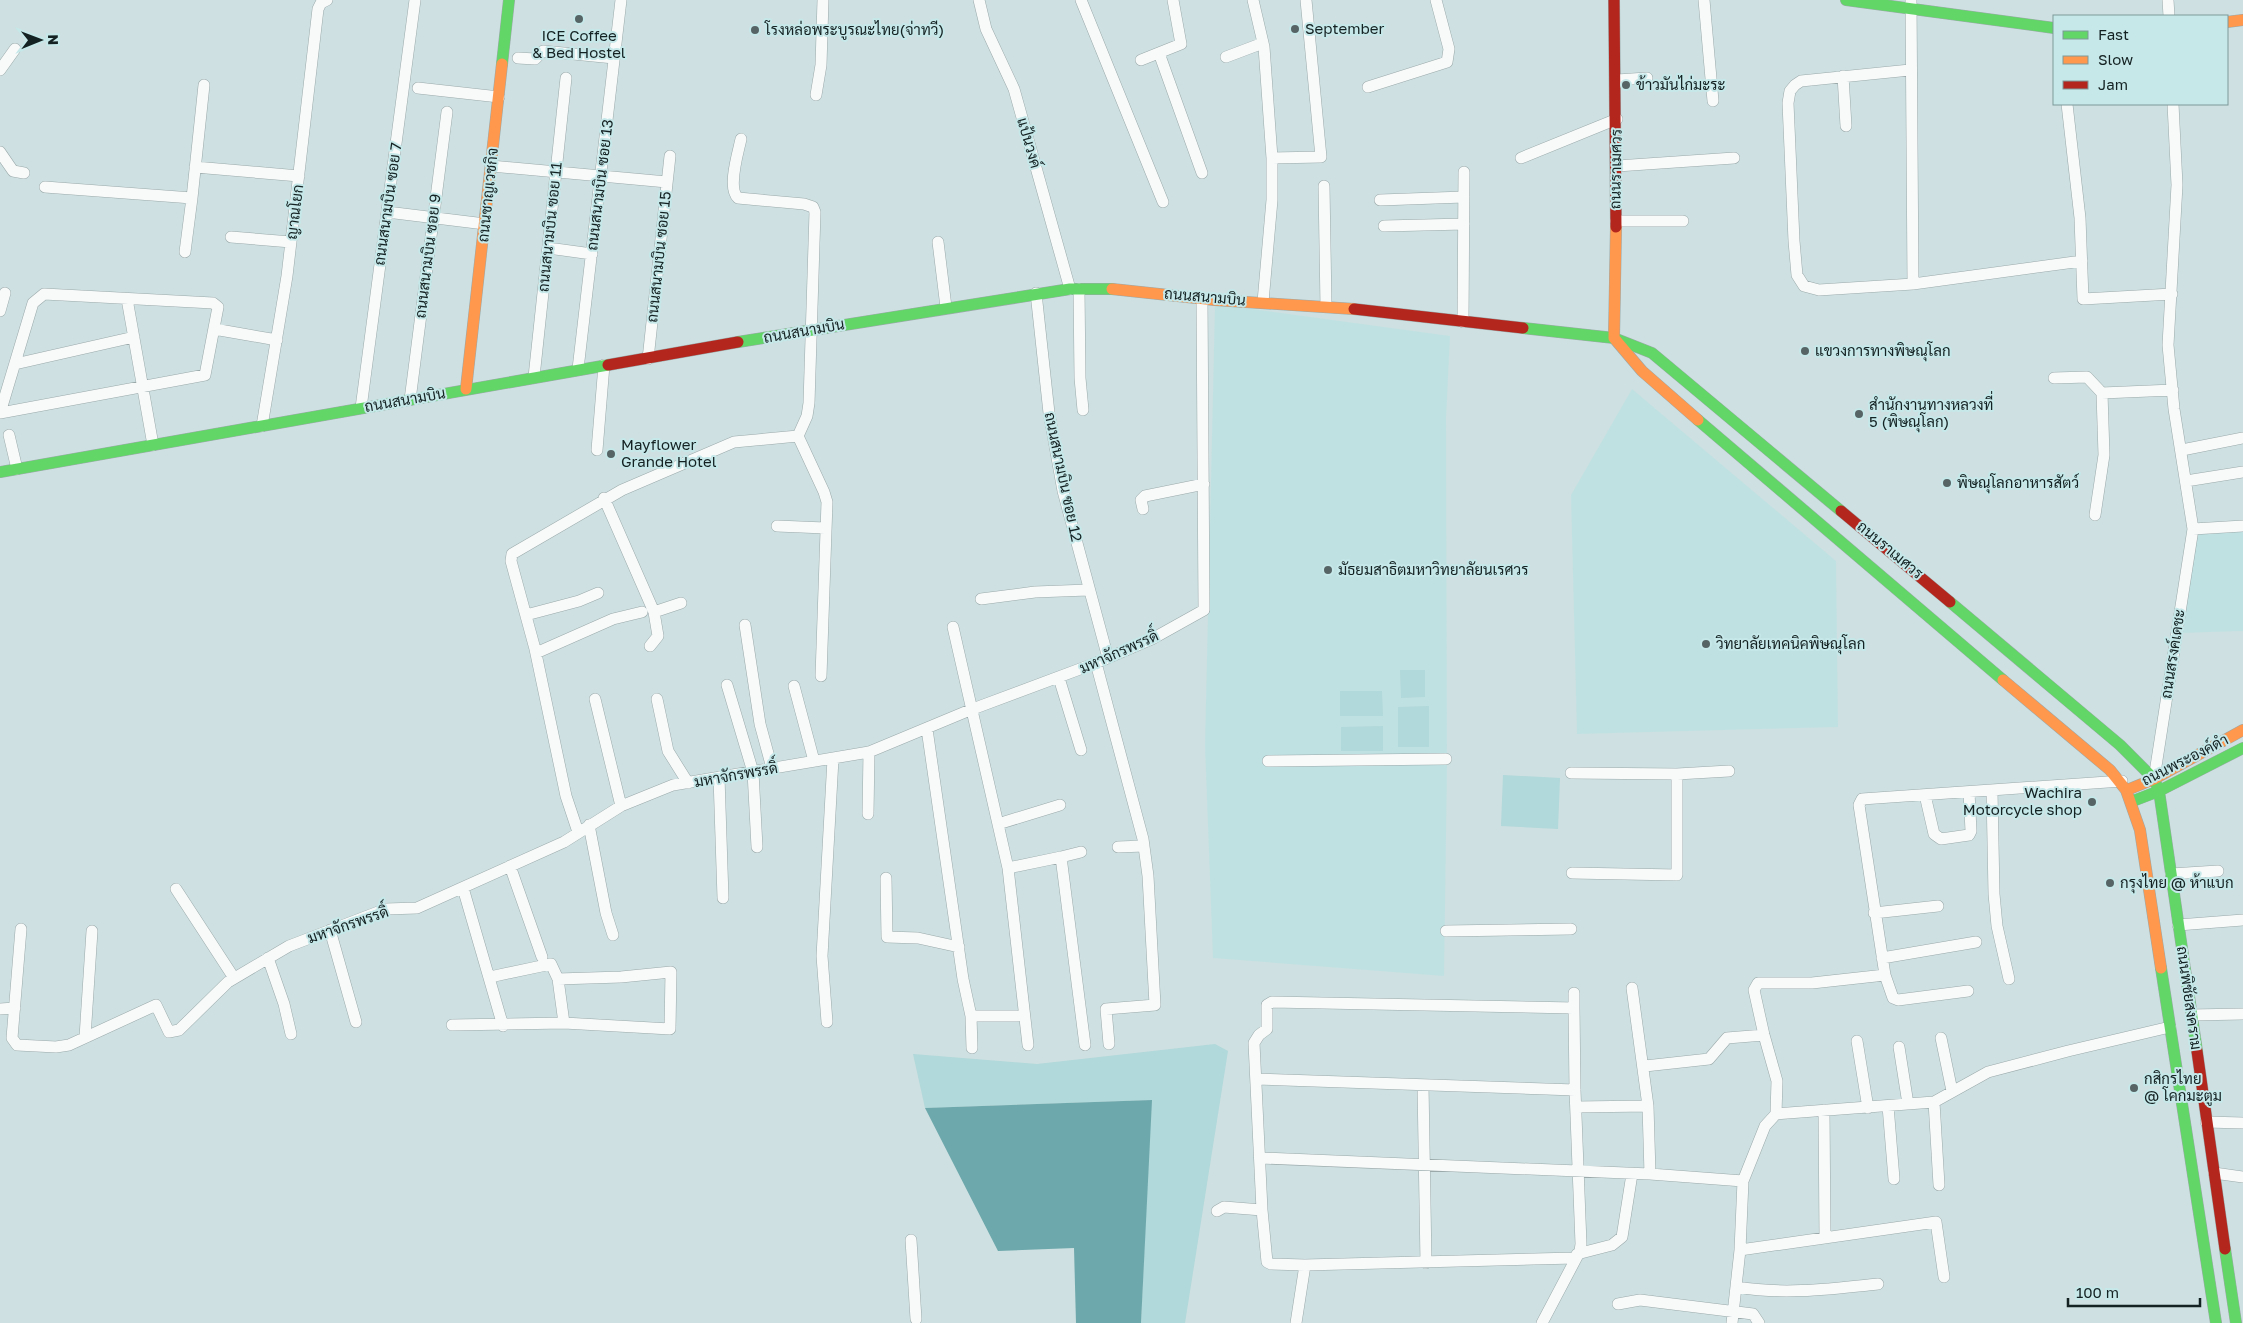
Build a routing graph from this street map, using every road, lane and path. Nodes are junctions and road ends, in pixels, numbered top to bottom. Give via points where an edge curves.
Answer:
1 (326, 0) edge
2 (415, 0) edge
3 (509, 0) edge
4 (621, 0) edge
5 (823, 0) edge
6 (979, 0) edge
7 (1081, 0) edge
8 (1172, 0) edge
9 (1253, 0) edge
10 (1306, 0) edge
11 (1436, 0) edge
12 (1614, 0) edge
13 (1704, 0) edge
14 (1846, 0) edge
15 (2168, 0) edge
16 (1912, 4) edge
17 (2169, 15) edge
18 (2243, 20) edge
19 (2228, 22) edge
20 (2053, 28) edge
21 (1263, 43) junction
22 (15, 49) dead end
23 (1159, 53) junction
24 (1226, 57) dead end
25 (518, 58) dead end
26 (614, 58) junction
27 (1141, 60) dead end
28 (0, 70) edge
29 (1910, 70) junction
30 (1843, 76) junction
31 (566, 78) dead end
32 (1647, 78) dead end
33 (1617, 80) junction
34 (204, 85) dead end
35 (1368, 87) dead end
36 (418, 88) dead end
37 (816, 94) dead end
38 (499, 97) junction
39 (1713, 101) dead end
40 (2067, 105) edge
41 (2173, 105) edge
42 (447, 112) dead end
43 (1617, 118) junction
44 (1846, 126) dead end
45 (741, 139) dead end
46 (0, 152) edge
47 (670, 156) dead end
48 (1272, 158) junction
49 (1521, 158) dead end
50 (1734, 158) dead end
51 (491, 166) junction
52 (1617, 166) junction
53 (195, 167) junction
54 (556, 172) junction
55 (1464, 172) dead end
56 (24, 173) dead end
57 (1202, 173) dead end
58 (299, 176) junction
59 (601, 176) junction
60 (668, 182) junction
61 (1324, 186) dead end
62 (45, 188) dead end
63 (1464, 197) junction
64 (192, 198) junction
65 (1380, 200) dead end
66 (1163, 202) dead end
67 (387, 212) junction
68 (433, 218) junction
69 (1616, 221) junction
70 (1683, 221) dead end
71 (484, 224) junction
72 (1464, 224) junction
73 (1384, 226) dead end
74 (231, 238) dead end
75 (291, 242) junction
76 (938, 242) dead end
77 (548, 248) junction
78 (185, 252) dead end
79 (592, 254) junction
80 (2082, 261) junction
81 (1913, 284) junction
82 (1075, 289) junction
83 (5, 293) dead end
84 (1036, 293) junction
85 (2172, 294) junction
86 (127, 298) junction
87 (1202, 299) junction
88 (1263, 302) junction
89 (1326, 306) junction
90 (946, 307) junction
91 (0, 311) edge
92 (1463, 322) junction
93 (812, 328) junction
94 (214, 329) junction
95 (134, 337) junction
96 (1614, 338) junction
97 (276, 340) junction
98 (648, 358) junction
99 (15, 364) junction
100 (604, 365) junction
101 (578, 369) junction
102 (534, 377) junction
103 (2054, 378) dead end
104 (144, 386) junction
105 (466, 390) junction
106 (2173, 390) junction
107 (2102, 393) junction
108 (410, 400) junction
109 (361, 408) junction
110 (1083, 410) dead end
111 (262, 426) junction
112 (9, 435) dead end
113 (798, 436) junction
114 (2243, 438) edge
115 (153, 445) junction
116 (597, 450) dead end
117 (2182, 450) junction
118 (1774, 452) junction
119 (17, 469) junction
120 (0, 472) edge
121 (1758, 472) junction
122 (2243, 472) edge
123 (2186, 481) junction
124 (1204, 484) junction
125 (604, 498) junction
126 (1143, 509) dead end
127 (2095, 515) dead end
128 (777, 526) dead end
129 (2243, 526) edge
130 (825, 528) junction
131 (2193, 529) junction
132 (1088, 590) junction
133 (598, 593) dead end
134 (981, 598) dead end
135 (681, 603) dead end
136 (642, 612) dead end
137 (654, 612) junction
138 (526, 615) junction
139 (745, 625) dead end
140 (953, 627) dead end
141 (650, 646) dead end
142 (536, 653) junction
143 (1108, 658) junction
144 (1096, 663) junction
145 (821, 676) dead end
146 (1059, 678) junction
147 (727, 684) dead end
148 (794, 686) dead end
149 (595, 699) dead end
150 (657, 699) dead end
151 (970, 710) junction
152 (2069, 718) junction
153 (927, 729) junction
154 (2243, 730) edge
155 (2243, 748) edge
156 (1081, 750) dead end
157 (869, 752) junction
158 (833, 759) junction
159 (1446, 759) dead end
160 (1268, 760) dead end
161 (814, 761) junction
162 (772, 768) junction
163 (1729, 771) dead end
164 (753, 772) junction
165 (1570, 773) dead end
166 (1677, 774) junction
167 (719, 778) junction
168 (2154, 779) junction
169 (688, 783) junction
170 (2124, 786) junction
171 (1992, 790) junction
172 (2159, 791) junction
173 (1969, 792) junction
174 (1925, 795) junction
175 (2133, 800) junction
176 (1060, 805) dead end
177 (621, 806) junction
178 (868, 814) dead end
179 (998, 824) junction
180 (589, 825) junction
181 (578, 832) junction
182 (1144, 846) junction
183 (757, 847) dead end
184 (1118, 847) dead end
185 (1081, 852) dead end
186 (1061, 857) junction
187 (510, 866) junction
188 (1008, 868) junction
189 (2218, 871) dead end
190 (1572, 873) dead end
191 (2171, 874) junction
192 (886, 878) dead end
193 (463, 888) junction
194 (176, 889) dead end
195 (723, 898) dead end
196 (1938, 906) dead end
197 (1874, 913) junction
198 (2243, 920) edge
199 (2178, 924) junction
200 (21, 929) dead end
201 (330, 930) junction
202 (1571, 930) dead end
203 (92, 931) dead end
204 (1446, 931) dead end
205 (613, 935) dead end
206 (1976, 942) dead end
207 (958, 947) junction
208 (542, 957) dead end
209 (268, 958) junction
210 (1882, 958) junction
211 (1885, 975) junction
212 (490, 977) junction
213 (234, 978) junction
214 (558, 979) junction
215 (2009, 979) dead end
216 (1632, 988) dead end
217 (1968, 991) dead end
218 (1574, 993) dead end
219 (15, 1008) junction
220 (1574, 1008) junction
221 (0, 1009) edge
222 (2243, 1014) edge
223 (2191, 1015) junction
224 (971, 1016) junction
225 (1017, 1016) dead end
226 (356, 1022) dead end
227 (827, 1022) dead end
228 (564, 1023) junction
229 (452, 1025) dead end
230 (503, 1026) junction
231 (2170, 1027) junction
232 (291, 1034) dead end
233 (1764, 1036) junction
234 (85, 1037) junction
235 (1941, 1038) dead end
236 (1857, 1041) dead end
237 (1109, 1044) dead end
238 (1085, 1045) dead end
239 (1028, 1046) dead end
240 (1898, 1047) dead end
241 (972, 1048) dead end
242 (1645, 1066) junction
243 (1257, 1079) junction
244 (1423, 1085) junction
245 (1575, 1090) junction
246 (1952, 1091) junction
247 (1934, 1102) junction
248 (1908, 1104) junction
249 (1648, 1106) junction
250 (1888, 1106) junction
251 (1576, 1107) junction
252 (1868, 1108) junction
253 (1824, 1110) junction
254 (1776, 1114) junction
255 (2206, 1122) junction
256 (2243, 1123) edge
257 (1261, 1158) junction
258 (1425, 1166) junction
259 (1577, 1173) junction
260 (2214, 1173) junction
261 (1632, 1174) junction
262 (1650, 1174) junction
263 (2243, 1177) edge
264 (1894, 1179) dead end
265 (1743, 1181) junction
266 (1939, 1185) dead end
267 (1262, 1210) junction
268 (1217, 1211) dead end
269 (1825, 1238) junction
270 (910, 1240) dead end
271 (1740, 1250) junction
272 (1576, 1256) junction
273 (1426, 1263) junction
274 (1305, 1265) junction
275 (1944, 1277) dead end
276 (1878, 1284) dead end
277 (1737, 1287) junction
278 (1618, 1304) dead end
279 (1733, 1318) edge
280 (916, 1319) dead end
281 (1296, 1323) edge
282 (1542, 1323) edge
283 (1759, 1323) edge
284 (2216, 1323) edge
285 (2236, 1323) edge

1 - 58 street, ญาณโยก via 318,9
2 - 67 street, ถนนสนามบิน ซอย 7
3 - 38 main road, ถนนชาญเวชกิจ
4 - 26 street, ถนนสนามบิน ซอย 13
5 - 37 street via 821,65
6 - 82 street, แป้นวงค์ via 986,29 1014,89
7 - 66 street
8 - 23 street via 1180,44
9 - 21 street
10 - 48 street via 1321,157
11 - 35 street via 1449,49 1447,62
12 - 33 main road, ถนนราเมศวร
13 - 39 street
14 - 16 main road
15 - 17 street
16 - 20 main road
16 - 29 street
18 - 19 main road
21 - 24 street
21 - 48 street
22 - 28 street
23 - 27 street
23 - 57 street
25 - 26 street via 536,59 542,51
26 - 59 street, ถนนสนามบิน ซอย 13
29 - 30 street
29 - 81 street
30 - 44 street
30 - 81 street via 1801,82 1790,91 1797,275 1804,286 1818,290
31 - 54 street, ถนนสนามบิน ซอย 11
32 - 33 street
33 - 43 main road, ถนนราเมศวร
34 - 53 street
36 - 38 street
38 - 51 main road, ถนนชาญเวชกิจ
40 - 80 street
41 - 85 street, ถนนสรงค์เดชะ via 2177,185
42 - 68 street, ถนนสนามบิน ซอย 9
43 - 49 street
43 - 52 main road, ถนนราเมศวร
45 - 93 street via 733,191 738,198 804,204 815,212
46 - 56 street via 13,171
47 - 60 street, ถนนสนามบิน ซอย 15
48 - 88 street via 1272,200
50 - 52 street
51 - 54 street
51 - 71 main road, ถนนชาญเวชกิจ
52 - 69 main road, ถนนราเมศวร
53 - 58 street
53 - 64 street
54 - 59 street
54 - 77 street, ถนนสนามบิน ซอย 11
55 - 63 street
58 - 75 street, ญาณโยก
59 - 60 street
59 - 79 street, ถนนสนามบิน ซอย 13
60 - 98 street, ถนนสนามบิน ซอย 15
61 - 89 street
62 - 64 street
63 - 65 street
63 - 72 street
64 - 78 street
67 - 68 street
67 - 109 street, ถนนสนามบิน ซอย 7
68 - 71 street
68 - 108 street, ถนนสนามบิน ซอย 9
69 - 70 street
69 - 96 main road, ถนนราเมศวร
71 - 105 main road, ถนนชาญเวชกิจ
72 - 73 street
72 - 92 street
74 - 75 street
75 - 97 street, ญาณโยก
76 - 90 street
77 - 79 street
77 - 102 street, ถนนสนามบิน ซอย 11
79 - 101 street, ถนนสนามบิน ซอย 13
80 - 81 street
80 - 85 street via 2083,298
82 - 84 main road, ถนนสนามบิน
82 - 87 main road, ถนนสนามบิน via 1128,289
82 - 110 street, แป้นวงค์
83 - 91 street
84 - 90 main road, ถนนสนามบิน
84 - 132 street, ถนนสนามบิน ซอย 12 via 1049,413 1063,490
85 - 106 street, ถนนสรงค์เดชะ via 2168,345
86 - 94 street via 213,303 218,307
86 - 95 street
86 - 99 street via 44,294 33,303
87 - 88 main road, ถนนสนามบิน
87 - 124 street, มหาจักรพรรดิ์
88 - 89 main road, ถนนสนามบิน
89 - 92 main road, ถนนสนามบิน
90 - 93 main road, ถนนสนามบิน
92 - 96 main road, ถนนสนามบิน
93 - 98 main road, ถนนสนามบิน
93 - 113 street via 809,404
94 - 97 street
94 - 104 street via 205,375
95 - 99 street
95 - 104 street
96 - 118 main road, ถนนราเมศวร via 1652,353
96 - 121 main road, ถนนราเมศวร via 1642,371
97 - 111 street, ญาณโยก
98 - 100 main road, ถนนสนามบิน
99 - 104 street via 0,413
100 - 101 main road, ถนนสนามบิน
100 - 116 street
101 - 102 main road, ถนนสนามบิน
102 - 105 main road, ถนนสนามบิน
103 - 107 street via 2087,377
104 - 115 street
105 - 108 main road, ถนนสนามบิน
106 - 107 street
106 - 117 street, ถนนสรงค์เดชะ
107 - 127 street via 2104,455
108 - 109 main road, ถนนสนามบิน
109 - 111 main road, ถนนสนามบิน
111 - 115 main road, ถนนสนามบิน
112 - 119 street
113 - 125 street via 734,442
113 - 130 street via 827,502
114 - 117 street
115 - 119 main road, ถนนสนามบิน
117 - 123 street, ถนนสรงค์เดชะ
118 - 121 main road
118 - 152 main road, ถนนราเมศวร
119 - 120 main road, ถนนสนามบิน
121 - 152 main road, ถนนราเมศวร
122 - 123 street
123 - 131 street, ถนนสรงค์เดชะ
124 - 126 street via 1145,496 1141,500
124 - 143 street, มหาจักรพรรดิ์ via 1204,610 1152,639
125 - 137 street
125 - 138 street via 512,554 511,561
128 - 130 street
129 - 131 street
130 - 145 street
131 - 168 street, ถนนสรงค์เดชะ
132 - 134 street
132 - 143 street, ถนนสนามบิน ซอย 12
133 - 138 street
135 - 137 street
136 - 142 street via 613,619
137 - 141 street via 658,636
138 - 142 street
139 - 162 street via 760,724
140 - 151 street
142 - 181 street via 566,796
143 - 144 street, มหาจักรพรรดิ์
144 - 146 street, มหาจักรพรรดิ์
144 - 182 street
146 - 151 street, มหาจักรพรรดิ์
146 - 156 street
147 - 164 street
148 - 161 street
149 - 177 street
150 - 169 street via 668,751
151 - 153 street, มหาจักรพรรดิ์
151 - 179 street
152 - 168 main road, ถนนราเมศวร via 2139,762
152 - 170 main road, ถนนราเมศวร
153 - 157 street, มหาจักรพรรดิ์
153 - 207 street
154 - 168 main road, ถนนพระองค์ดำ
155 - 172 main road, ถนนพระองค์ดำ
157 - 158 street, มหาจักรพรรดิ์
157 - 178 street
158 - 161 street, มหาจักรพรรดิ์
158 - 227 street via 822,956
159 - 160 street
161 - 162 street, มหาจักรพรรดิ์
162 - 164 street, มหาจักรพรรดิ์
163 - 166 street
164 - 167 street, มหาจักรพรรดิ์
164 - 183 street
165 - 166 street
166 - 190 street via 1677,875
167 - 169 street, มหาจักรพรรดิ์
167 - 195 street
168 - 170 main road, ถนนพระองค์ดำ
168 - 172 main road, ถนนราเมศวร
169 - 177 street, มหาจักรพรรดิ์ via 674,785
170 - 171 street
170 - 175 main road, ถนนพิชัยสงคราม
171 - 173 street
171 - 215 street via 1997,926
172 - 175 main road, ถนนพระองค์ดำ
172 - 191 main road, ถนนพิชัยสงคราม
173 - 174 street
173 - 174 street via 1969,835 1941,839 1934,834
174 - 197 street via 1862,799 1859,805
175 - 231 main road, ถนนพิชัยสงคราม
176 - 179 street
177 - 180 street, มหาจักรพรรดิ์
179 - 188 street
180 - 181 street, มหาจักรพรรดิ์
180 - 205 street
181 - 187 street, มหาจักรพรรดิ์ via 564,842
182 - 184 street
182 - 237 street via 1155,1005 1106,1009
185 - 186 street
186 - 188 street
186 - 238 street
187 - 193 street, มหาจักรพรรดิ์
187 - 208 street
188 - 239 street
189 - 191 street
191 - 199 main road, ถนนพิชัยสงคราม
192 - 207 street via 887,937 918,938
193 - 201 street, มหาจักรพรรดิ์ via 417,908 386,909
193 - 212 street
194 - 213 street
196 - 197 street
197 - 210 street
198 - 199 street
199 - 223 main road, ถนนพิชัยสงคราม
200 - 219 street
201 - 209 street, มหาจักรพรรดิ์
201 - 226 street
202 - 204 street
203 - 234 street
206 - 210 street
207 - 224 street
209 - 213 street, มหาจักรพรรดิ์
209 - 232 street
210 - 211 street
211 - 217 street via 1893,998 1898,1000
211 - 233 street via 1812,983 1758,983 1754,990
212 - 214 street via 551,964
212 - 230 street
213 - 234 street, มหาจักรพรรดิ์ via 179,1030 169,1032 156,1005
214 - 228 street
214 - 228 street via 670,972 670,1029
216 - 242 street
218 - 220 street
219 - 221 street
219 - 234 street, มหาจักรพรรดิ์ via 12,1038 17,1045 63,1046
220 - 243 street via 1272,1002 1267,1008 1267,1029 1255,1039
220 - 245 street
222 - 223 street
223 - 255 main road, ถนนพิชัยสงคราม
224 - 225 street
224 - 241 street
228 - 230 street
229 - 230 street
231 - 246 street via 1988,1072
231 - 284 main road, ถนนพิชัยสงคราม
233 - 242 street via 1727,1038 1709,1059
233 - 254 street via 1777,1081
235 - 246 street
236 - 252 street
240 - 248 street
242 - 249 street
243 - 244 street
243 - 257 street
244 - 245 street
244 - 258 street
245 - 251 street
246 - 247 street
247 - 248 street
247 - 266 street
248 - 250 street
249 - 251 street
249 - 262 street
250 - 252 street
250 - 264 street
251 - 259 street
252 - 253 street
253 - 254 street
253 - 269 street
254 - 265 street via 1765,1126
255 - 256 street
255 - 260 main road, ถนนพิชัยสงคราม
257 - 258 street
257 - 267 street
258 - 259 street
258 - 273 street
259 - 261 street
259 - 272 street via 1581,1244
260 - 263 street
260 - 285 main road, ถนนพิชัยสงคราม
261 - 262 street
261 - 272 street via 1622,1237 1612,1245
262 - 265 street
265 - 271 street
267 - 268 street via 1224,1207
267 - 274 street via 1267,1262
269 - 271 street
269 - 275 street via 1936,1222
270 - 280 street
271 - 277 street
272 - 273 street
272 - 282 street
273 - 274 street
274 - 281 street
276 - 277 street via 1790,1292
277 - 279 street
278 - 279 street via 1640,1300
279 - 283 street via 1753,1314

